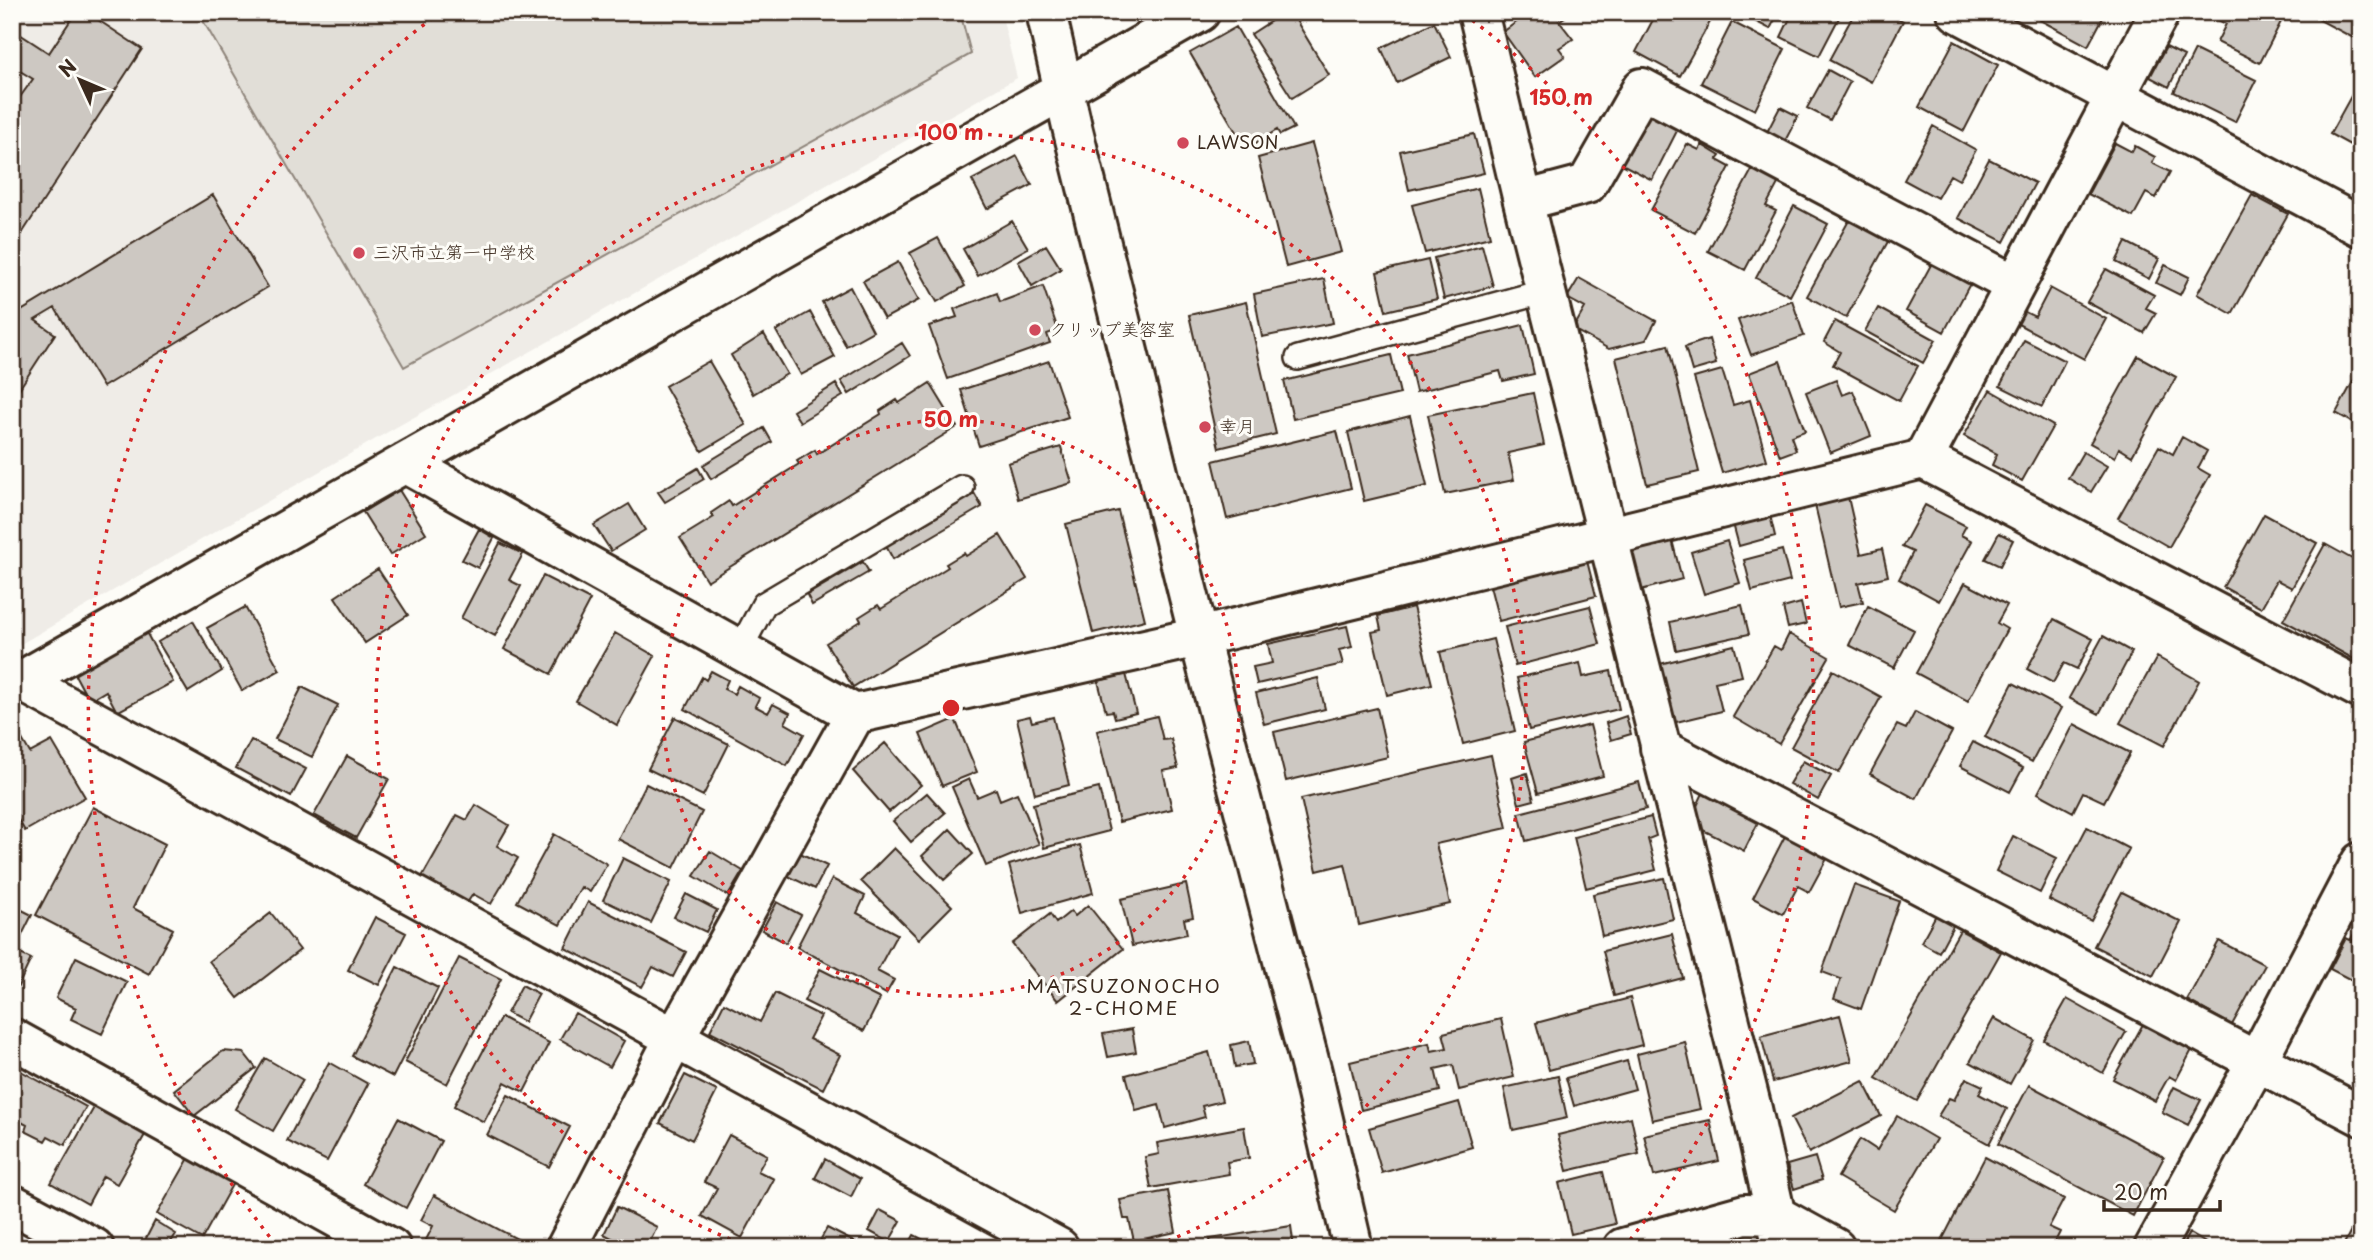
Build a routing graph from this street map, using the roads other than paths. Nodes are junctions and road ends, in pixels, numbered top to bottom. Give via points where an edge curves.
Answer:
1 (1046, 12) edge
2 (1200, 12) edge
3 (1478, 12) edge
4 (1957, 12) edge
5 (2160, 12) edge
6 (1065, 89) junction
7 (2115, 97) junction
8 (1523, 201) junction
9 (2361, 227) edge
10 (2015, 285) junction
11 (1546, 291) junction
12 (1298, 358) dead end
13 (1923, 459) junction
14 (405, 463) junction
15 (962, 487) dead end
16 (1609, 538) junction
17 (1199, 637) junction
18 (739, 650) junction
19 (17, 684) edge
20 (2361, 689) edge
21 (855, 714) junction
22 (1660, 748) junction
23 (2361, 862) edge
24 (12, 1038) edge
25 (674, 1039) junction
26 (2257, 1061) junction
27 (2361, 1116) edge
28 (12, 1204) edge
29 (1779, 1231) edge
30 (94, 1248) edge
31 (391, 1248) edge
32 (566, 1248) edge
33 (1059, 1248) edge
34 (1353, 1248) edge
35 (1623, 1248) edge
36 (1835, 1248) edge
37 (2154, 1248) edge

1 - 6 street
2 - 6 street
3 - 8 street
4 - 7 street
5 - 7 street
6 - 14 street
6 - 17 street
7 - 9 street
7 - 10 street
8 - 10 street via 1587,184 1642,88
8 - 11 street
10 - 13 street
11 - 12 lane
11 - 16 street
13 - 16 street
13 - 20 street
14 - 18 street
14 - 19 street
15 - 18 lane via 764,604
16 - 17 street
16 - 22 street
17 - 21 street
17 - 34 street
18 - 21 street
19 - 25 street
21 - 25 street
22 - 26 street
22 - 29 street
23 - 26 street
24 - 31 street
25 - 32 street
25 - 33 street
26 - 27 street
26 - 37 street
28 - 30 street
29 - 35 street via 1745,1213
29 - 36 street

